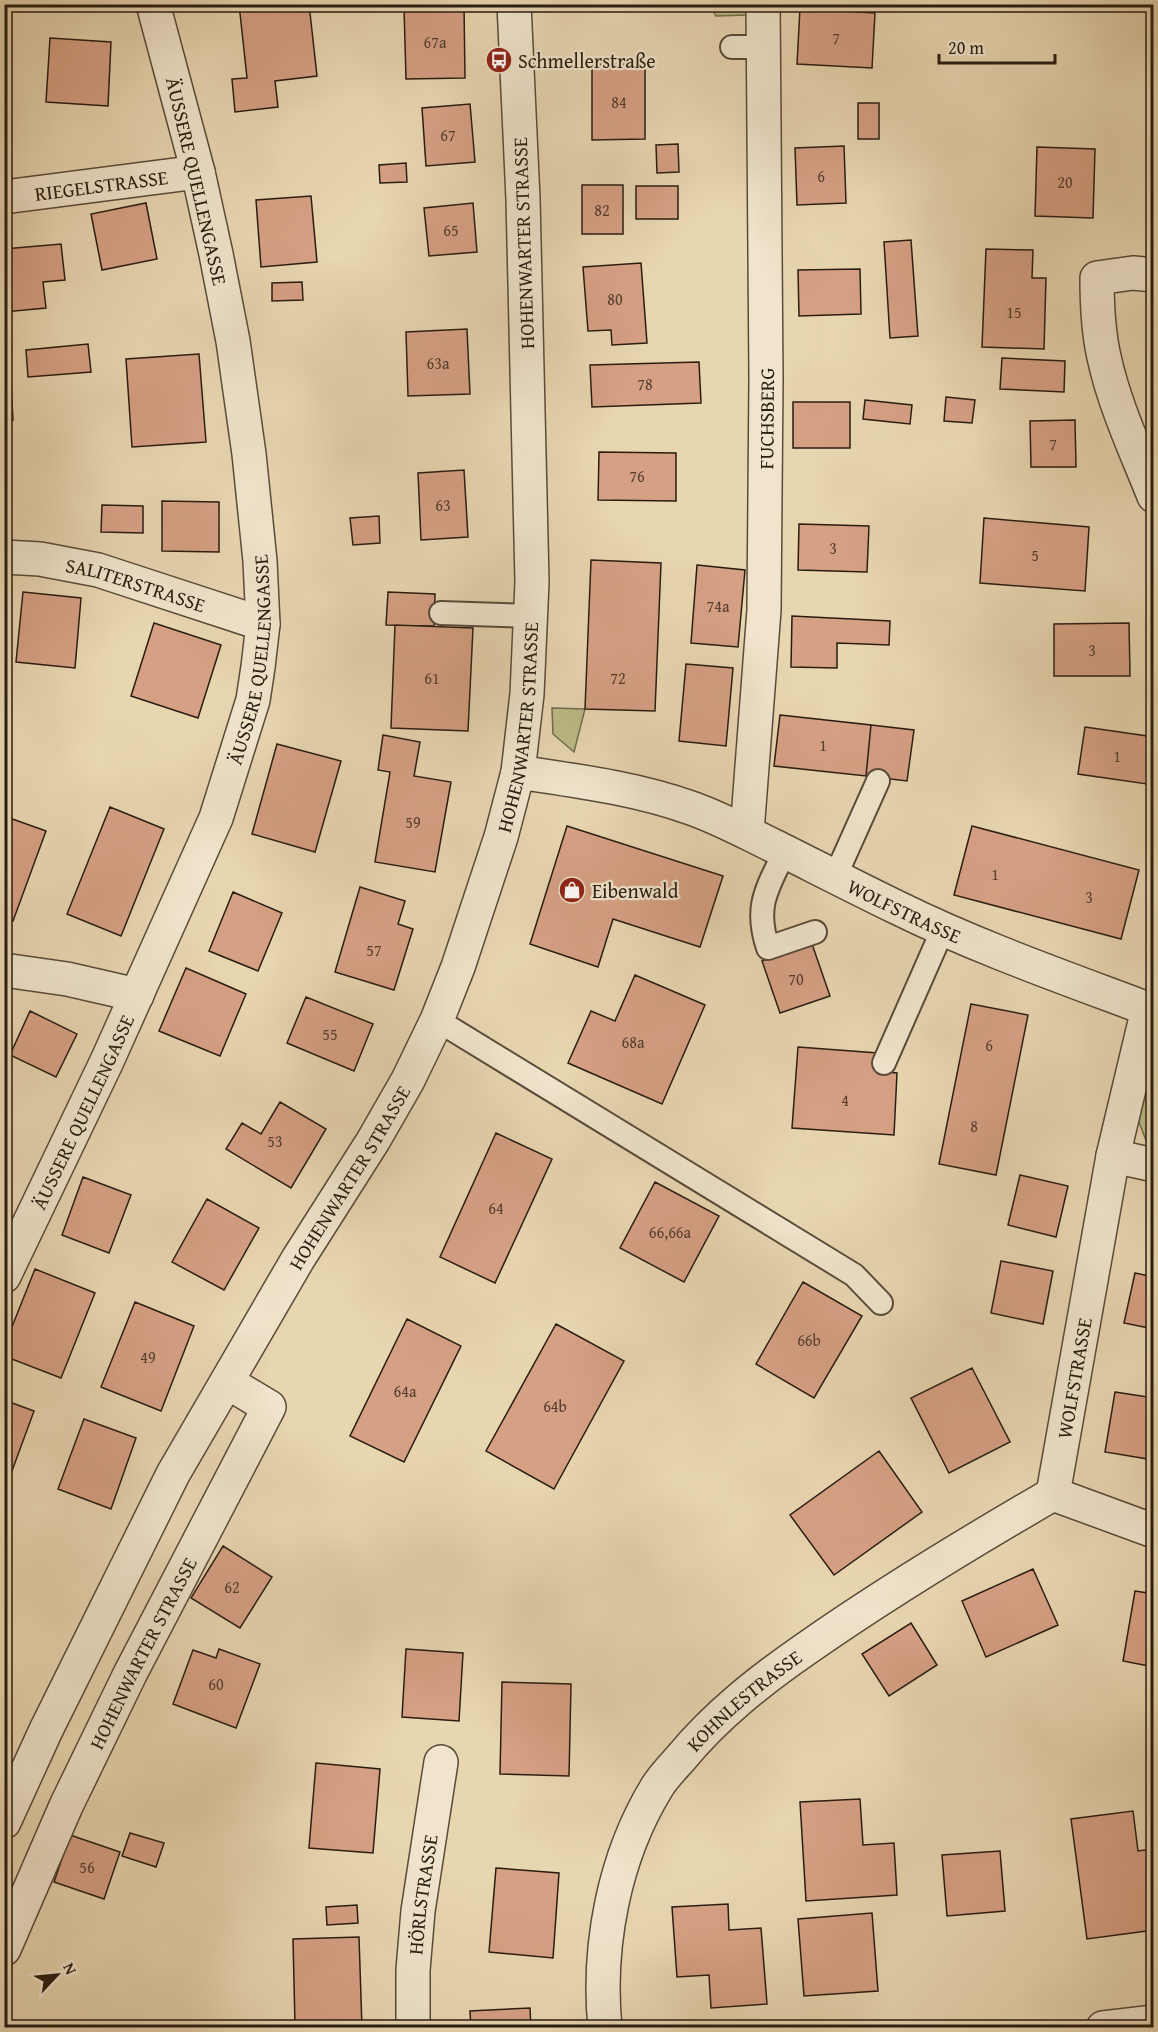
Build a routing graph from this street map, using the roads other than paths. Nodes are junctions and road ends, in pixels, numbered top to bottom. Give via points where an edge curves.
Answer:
1 (153, 4) edge
2 (514, 4) edge
3 (763, 4) edge
4 (198, 172) junction
5 (4, 197) edge
6 (1154, 275) edge
7 (1154, 496) edge
8 (4, 557) edge
9 (441, 613) dead end
10 (531, 616) junction
11 (263, 624) junction
12 (518, 772) junction
13 (878, 781) dead end
14 (747, 832) junction
15 (785, 852) junction
16 (835, 876) junction
17 (943, 929) junction
18 (815, 932) dead end
19 (4, 970) edge
20 (137, 995) junction
21 (1151, 1001) edge
22 (437, 1020) junction
23 (884, 1063) dead end
24 (1113, 1156) junction
25 (1154, 1165) edge
26 (4, 1276) edge
27 (881, 1303) dead end
28 (227, 1382) junction
29 (1053, 1494) junction
30 (1154, 1530) edge
31 (441, 1762) dead end
32 (4, 1822) edge
33 (4, 1949) edge
34 (1154, 2022) edge
35 (413, 2028) edge
36 (605, 2028) edge
37 (1103, 2028) edge

1 - 4 street, ÄUSSERE QUELLENGASSE
2 - 10 street, HOHENWARTER STRASSE via 523,199
3 - 14 street, FUCHSBERG via 747,47 766,378 764,610
4 - 5 street, RIEGELSTRASSE
4 - 11 street, ÄUSSERE QUELLENGASSE via 233,341 248,443
6 - 7 street via 1133,273 1097,278 1097,316 1104,358
8 - 11 street, SALITERSTRASSE via 98,570
9 - 10 lane
10 - 12 street, HOHENWARTER STRASSE
11 - 20 street, ÄUSSERE QUELLENGASSE via 253,700 216,818
12 - 14 street, WOLFSTRASSE via 645,794 693,808
12 - 22 street, HOHENWARTER STRASSE via 479,906
13 - 16 lane
14 - 15 street, WOLFSTRASSE
15 - 16 street, WOLFSTRASSE
15 - 18 lane via 761,908 768,948
16 - 17 street, WOLFSTRASSE
17 - 21 street, WOLFSTRASSE via 1042,969
17 - 23 lane
19 - 20 street
20 - 26 street, ÄUSSERE QUELLENGASSE
21 - 24 street, WOLFSTRASSE
22 - 27 lane via 854,1275
22 - 28 street, HOHENWARTER STRASSE via 373,1141 298,1259
24 - 25 street
24 - 29 street, WOLFSTRASSE
28 - 32 street, HOHENWARTER STRASSE via 123,1570
28 - 33 street, HOHENWARTER STRASSE via 269,1407 130,1674 66,1806
29 - 30 street
29 - 36 street, KOHNLESTRASSE via 874,1602 754,1686 687,1750 658,1785 621,1868 609,1915
31 - 35 street, HÖRLSTRASSE via 418,1911
34 - 37 street

